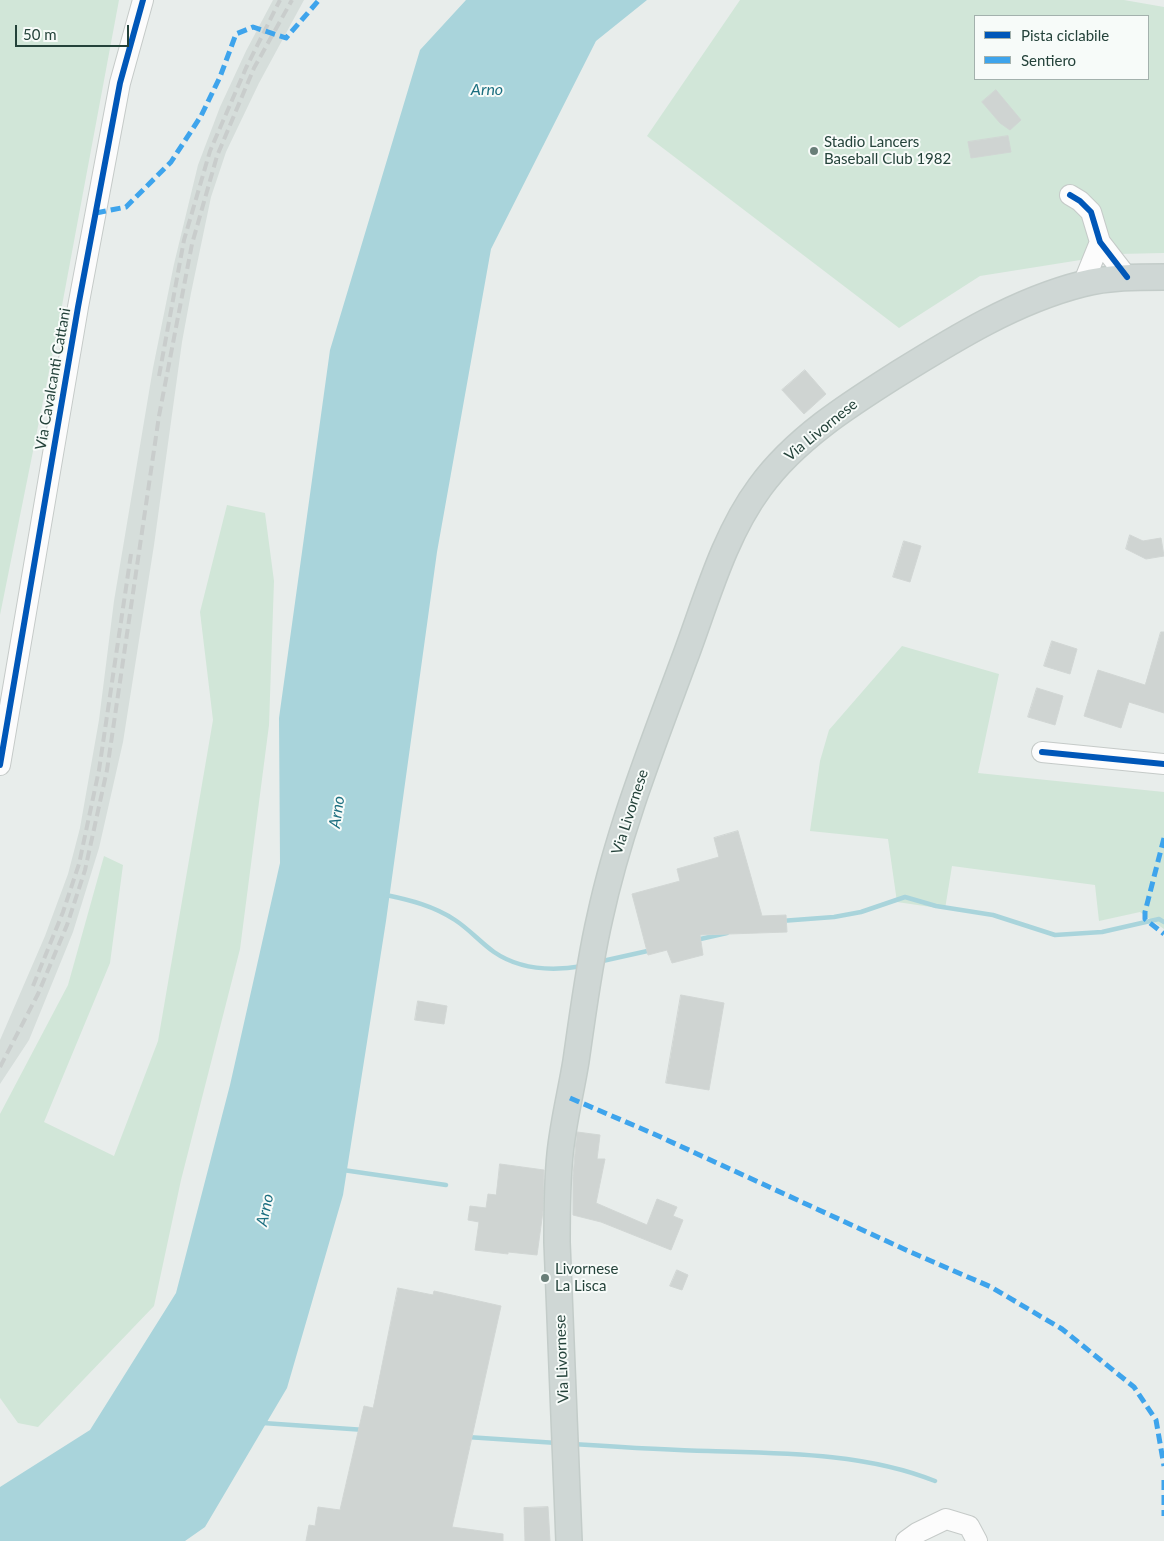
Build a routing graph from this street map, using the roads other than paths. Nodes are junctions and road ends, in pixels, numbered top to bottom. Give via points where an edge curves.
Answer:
1 (143, 0) edge
2 (1070, 195) dead end
3 (1100, 242) junction
4 (1127, 277) junction
5 (1164, 277) edge
6 (1084, 284) junction
7 (1042, 752) dead end
8 (1164, 764) edge
9 (0, 765) edge
10 (569, 1541) edge
11 (906, 1541) edge
12 (977, 1541) edge

1 - 9 street, Via Cavalcanti Cattani via 120,83
2 - 3 street via 1090,212
3 - 4 street
3 - 6 street
4 - 5 main road, Via Livornese
4 - 6 main road, Via Livornese
6 - 10 main road, Via Livornese via 1000,315 926,356 862,397 796,447 749,503 719,567 643,770 613,865 589,975 561,1150 557,1251
7 - 8 street
11 - 12 street via 946,1519 969,1526

